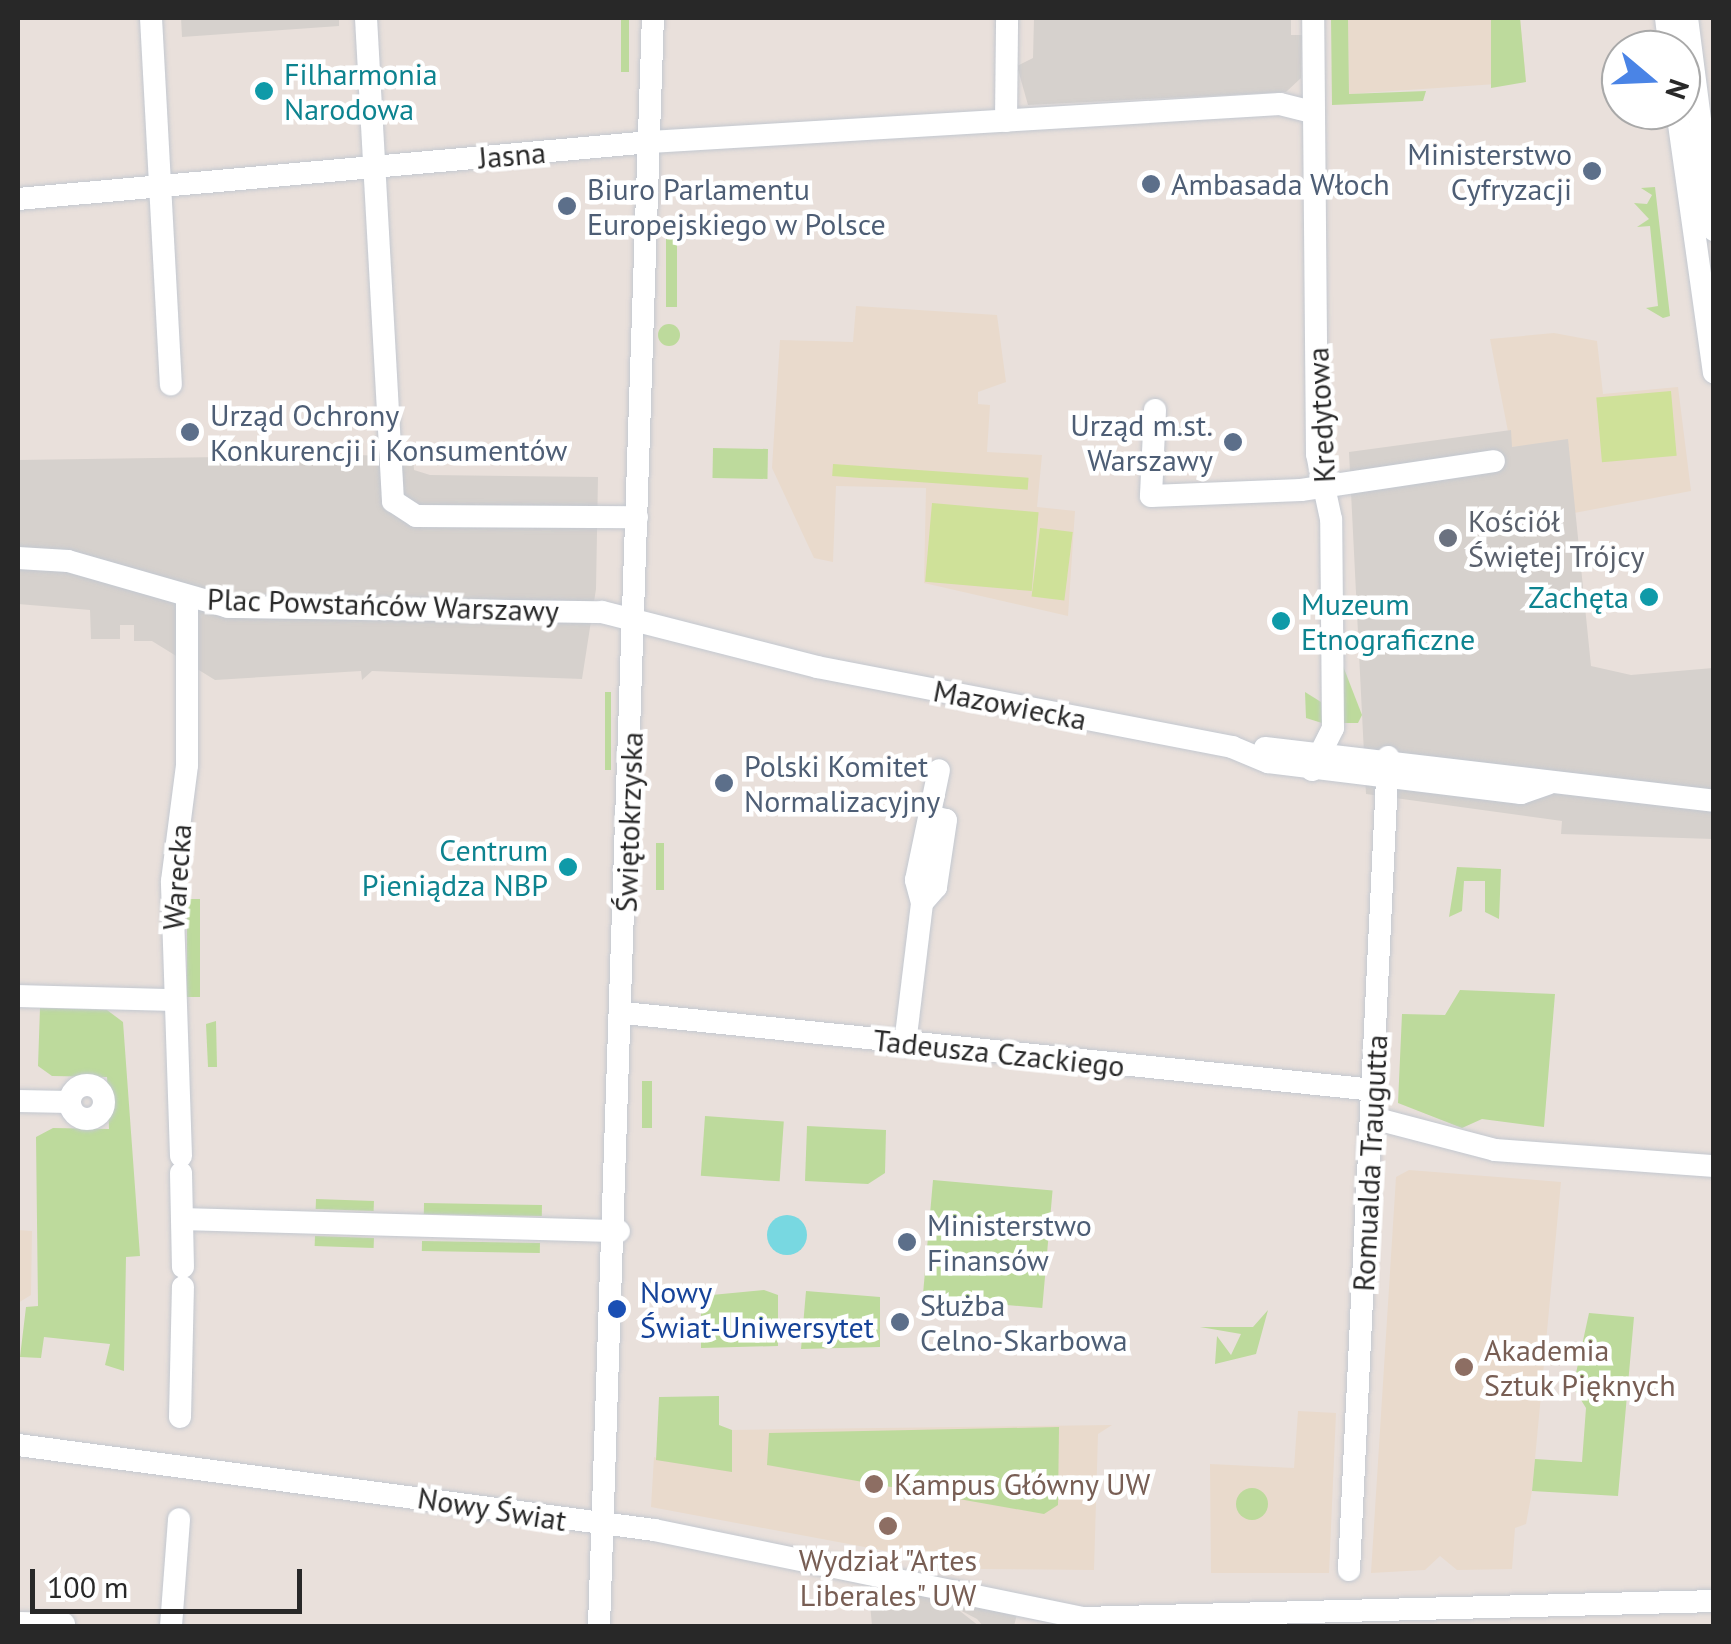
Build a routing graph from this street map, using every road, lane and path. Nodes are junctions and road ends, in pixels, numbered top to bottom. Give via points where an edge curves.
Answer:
1 (151, 18) edge
2 (366, 18) edge
3 (653, 18) edge
4 (1006, 18) edge
5 (1313, 18) edge
6 (1687, 18) edge
7 (1313, 112) junction
8 (1006, 120) junction
9 (1680, 130) edge
10 (650, 142) junction
11 (374, 167) junction
12 (160, 187) junction
13 (18, 199) edge
14 (1714, 230) edge
15 (1714, 372) edge
16 (171, 384) dead end
17 (1156, 410) dead end
18 (1494, 461) dead end
19 (1322, 485) junction
20 (636, 517) junction
21 (18, 558) edge
22 (187, 598) junction
23 (634, 616) junction
24 (1319, 761) junction
25 (1388, 769) junction
26 (939, 770) dead end
27 (1714, 800) edge
28 (18, 996) edge
29 (174, 1000) junction
30 (624, 1013) junction
31 (906, 1044) junction
32 (1374, 1090) junction
33 (18, 1101) edge
34 (70, 1102) dead end
35 (1373, 1118) junction
36 (1714, 1166) edge
37 (183, 1218) junction
38 (619, 1231) junction
39 (180, 1418) dead end
40 (18, 1445) edge
41 (179, 1520) dead end
42 (608, 1526) junction
43 (1349, 1570) dead end
44 (1714, 1601) edge
45 (18, 1623) edge
46 (64, 1624) dead end
47 (171, 1626) edge
48 (599, 1626) edge

1 - 12 street
2 - 11 street
3 - 10 street, Świętokrzyska
4 - 8 street
5 - 7 street, Kredytowa
6 - 14 street
7 - 8 street, Jasna via 1280,104
7 - 19 street, Kredytowa
8 - 10 street, Jasna
9 - 15 street
10 - 11 street, Jasna
10 - 20 street, Świętokrzyska
11 - 12 street, Jasna
11 - 20 street via 391,495 416,516
12 - 13 street, Jasna
12 - 16 street
17 - 19 street via 1151,496
18 - 19 street
19 - 24 street, Kredytowa via 1330,519
20 - 23 street, Świętokrzyska
21 - 22 street, Plac Powstańców Warszawy via 68,562
22 - 23 street, Plac Powstańców Warszawy
22 - 29 street, Warecka via 185,780 172,882
23 - 24 street, Mazowiecka via 817,668
23 - 30 street, Świętokrzyska
24 - 25 street, Mazowiecka
25 - 27 street, Mazowiecka via 1521,794 1547,784
25 - 32 street, Romualda Traugutta
26 - 31 street via 916,880 922,902
28 - 29 street
29 - 37 street, Warecka
30 - 31 street, Tadeusza Czackiego
30 - 38 street, Świętokrzyska
31 - 32 street, Tadeusza Czackiego
32 - 35 street, Romualda Traugutta
33 - 34 street
35 - 36 street via 1495,1150
35 - 43 street, Romualda Traugutta
37 - 38 street
37 - 39 street, Warecka
38 - 42 street, Świętokrzyska
40 - 42 street, Nowy Świat
41 - 47 street
42 - 44 street, Nowy Świat via 1117,1620
42 - 48 street, Świętokrzyska
45 - 46 street

